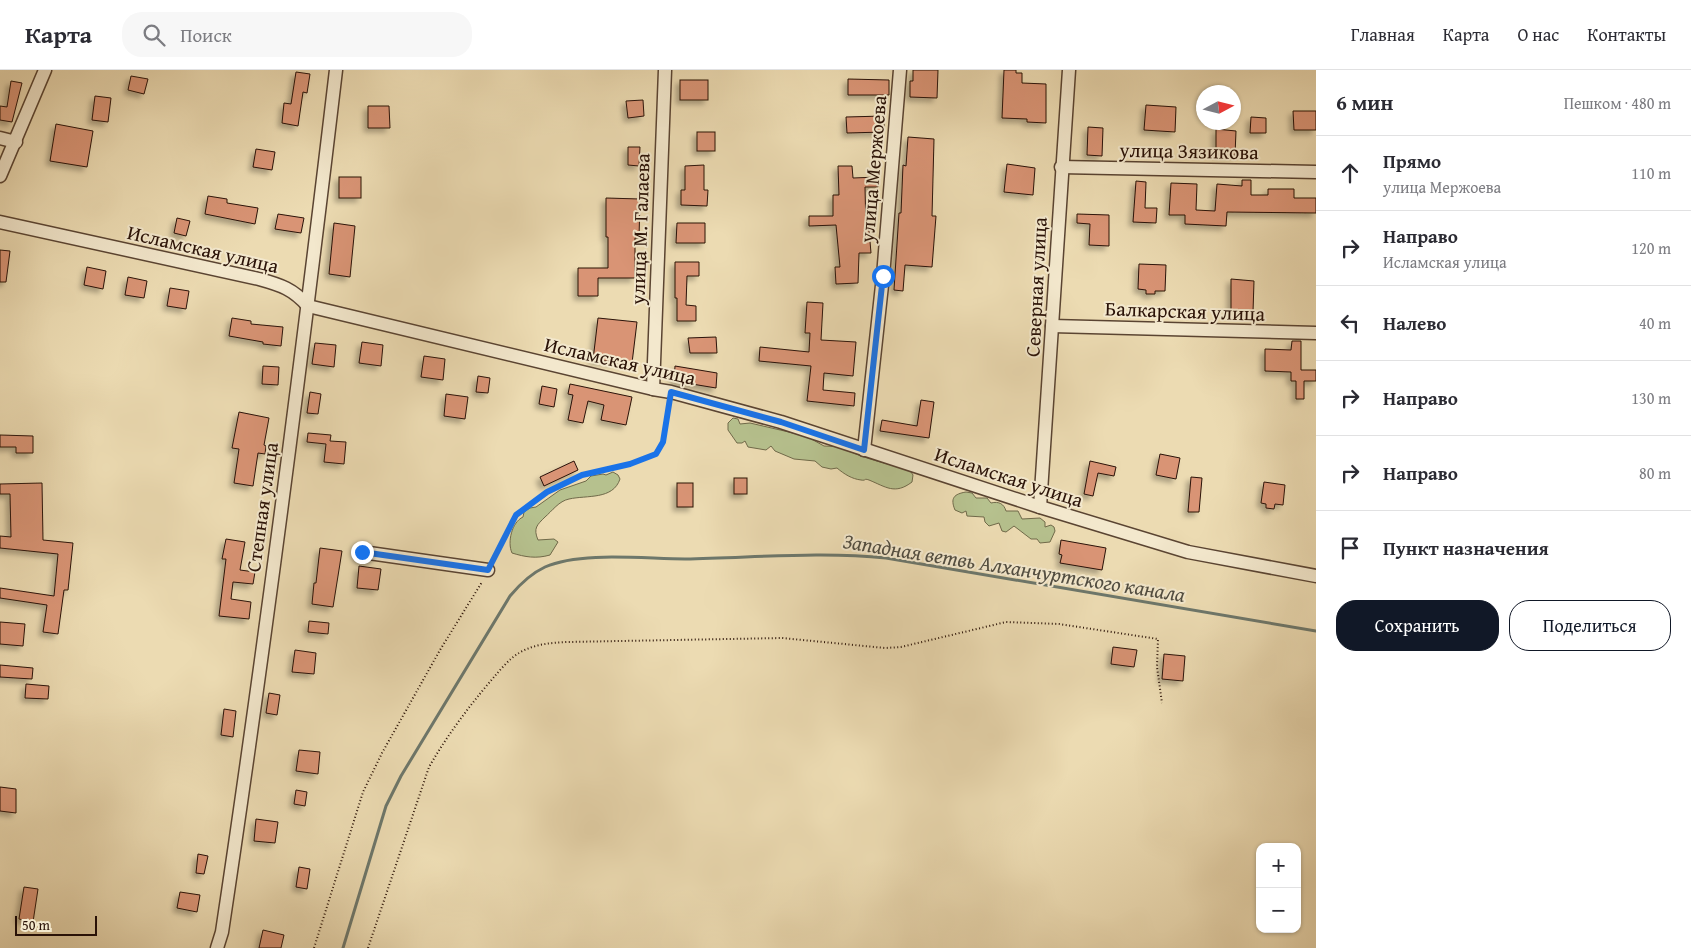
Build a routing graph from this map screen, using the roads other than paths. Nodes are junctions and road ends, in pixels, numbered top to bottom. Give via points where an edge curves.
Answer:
1 (45, 70) edge
2 (336, 70) edge
3 (665, 70) edge
4 (900, 70) edge
5 (1069, 70) edge
6 (0, 138) edge
7 (16, 142) junction
8 (1061, 167) junction
9 (1316, 172) edge
10 (0, 176) edge
11 (0, 222) edge
12 (308, 306) junction
13 (1052, 326) junction
14 (1316, 333) edge
15 (653, 389) junction
16 (864, 450) junction
17 (1040, 507) junction
18 (362, 552) dead end
19 (488, 570) road end
20 (1316, 576) edge
21 (217, 948) edge

1 - 7 street
2 - 12 street, Степная улица
3 - 15 street, улица М. Галаева
4 - 16 street, улица Мержоева via 883,276
5 - 8 street, Северная улица
6 - 7 street
7 - 10 street
8 - 9 street, улица Зязикова
8 - 13 street, Северная улица
11 - 12 street, Исламская улица via 260,279 289,289
12 - 15 street, Исламская улица
12 - 21 street, Степная улица via 237,830
13 - 14 street, Балкарская улица
13 - 17 street, Северная улица
15 - 16 street, Исламская улица via 781,422
16 - 17 street, Исламская улица
17 - 20 street, Исламская улица via 1188,552
18 - 19 street

